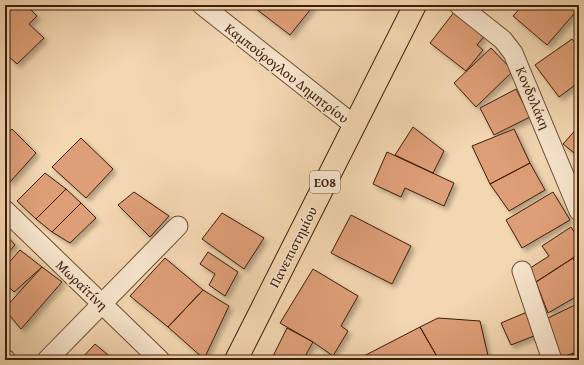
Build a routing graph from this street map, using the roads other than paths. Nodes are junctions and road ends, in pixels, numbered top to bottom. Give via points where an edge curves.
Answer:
1 (202, 5) edge
2 (415, 5) edge
3 (459, 5) edge
4 (354, 125) junction
5 (5, 210) edge
6 (579, 211) edge
7 (178, 226) dead end
8 (522, 271) dead end
9 (101, 304) junction
10 (47, 360) edge
11 (160, 360) edge
12 (236, 360) edge
13 (552, 360) edge

1 - 4 street, Καμπούρογλου Δημητρίου
2 - 4 main road, Πανεπιστημίου / ΕΟ8
3 - 6 street, Κονδυλάκη via 503,40 513,52
4 - 12 main road, Πανεπιστημίου / ΕΟ8
5 - 9 street, Μωραϊτίνη
7 - 9 street
8 - 13 street
9 - 10 street
9 - 11 street, Μωραϊτίνη

